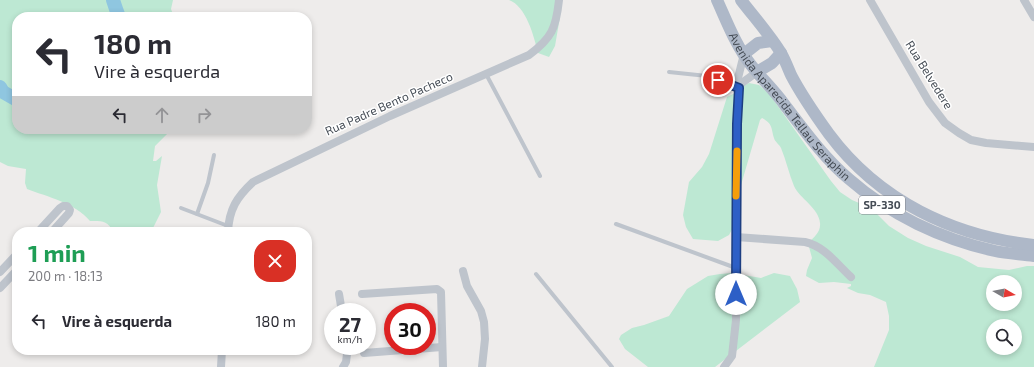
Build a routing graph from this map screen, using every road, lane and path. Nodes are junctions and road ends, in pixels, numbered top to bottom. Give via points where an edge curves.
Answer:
1 (559, 0) edge
2 (717, 0) edge
3 (741, 0) edge
4 (870, 0) edge
5 (1024, 0) edge
6 (1034, 17) edge
7 (772, 41) junction
8 (781, 53) junction
9 (744, 54) junction
10 (669, 72) dead end
11 (757, 72) junction
12 (486, 74) junction
13 (739, 87) junction
14 (1034, 148) edge
15 (214, 155) dead end
16 (540, 176) dead end
17 (181, 208) dead end
18 (197, 214) junction
19 (616, 224) dead end
20 (43, 227) edge
21 (56, 227) edge
22 (224, 227) edge
23 (228, 227) edge
24 (736, 237) junction
25 (1034, 245) edge
26 (1034, 256) edge
27 (12, 259) edge
28 (736, 268) junction
29 (463, 271) dead end
30 (0, 272) edge
31 (536, 274) dead end
32 (12, 275) edge
33 (851, 277) dead end
34 (0, 288) edge
35 (339, 294) dead end
36 (362, 294) dead end
37 (340, 303) edge
38 (442, 347) junction
39 (376, 352) edge
40 (222, 355) edge
41 (347, 355) edge
42 (221, 367) edge
43 (343, 367) edge
44 (443, 367) edge
45 (482, 367) edge
46 (612, 367) edge
47 (724, 367) edge

1 - 12 street, Rua Padre Bento Pacheco via 557,18 548,39 529,55
2 - 9 main road, Avenida Aparecida Tellau Seraphin / SP-330
3 - 7 main road, Avenida Aparecida Tellau Seraphin / SP-330
4 - 14 street, Rua Belvedere via 929,102 945,123 971,140
5 - 6 street
7 - 8 main road, Avenida Aparecida Tellau Seraphin / SP-330
7 - 9 main road via 758,43
8 - 11 main road via 772,63
8 - 25 main road, Avenida Aparecida Tellau Seraphin / SP-330 via 792,77 829,134 852,161 883,188 915,210 949,225 981,236
9 - 11 main road, Avenida Aparecida Tellau Seraphin / SP-330
9 - 13 street via 738,78
10 - 13 lane via 707,76
11 - 13 street
11 - 26 main road, Avenida Aparecida Tellau Seraphin / SP-330 via 822,151 849,179 891,211 953,239 996,251
12 - 16 lane
12 - 23 street, Rua Padre Bento Pacheco via 390,116 253,182 240,194
13 - 24 street
15 - 18 lane
17 - 18 lane
18 - 22 lane
19 - 28 lane
20 - 21 street via 60,208 67,206 69,213
24 - 28 street
24 - 33 street via 813,244 822,249
27 - 30 street
28 - 47 street via 734,349
29 - 45 street via 467,286 484,322
31 - 46 lane
32 - 34 street
35 - 37 street
36 - 38 street via 437,289 441,292
38 - 39 street
38 - 44 street
40 - 42 street
41 - 43 street

